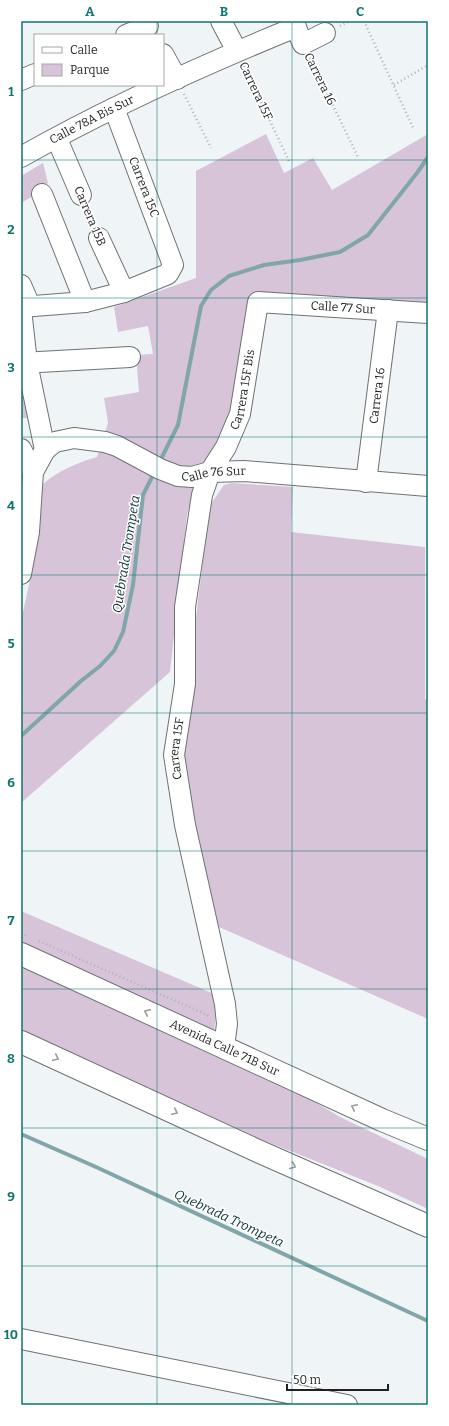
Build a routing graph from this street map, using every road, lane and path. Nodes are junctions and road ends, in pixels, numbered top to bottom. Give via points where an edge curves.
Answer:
1 (222, 21) edge
2 (364, 21) edge
3 (149, 27) edge
4 (298, 30) edge
5 (325, 33) dead end
6 (129, 34) edge
7 (237, 51) junction
8 (164, 56) edge
9 (428, 66) edge
10 (34, 74) edge
11 (177, 79) junction
12 (21, 80) edge
13 (164, 85) edge
14 (394, 85) junction
15 (162, 86) edge
16 (114, 108) junction
17 (414, 130) dead end
18 (57, 139) junction
19 (211, 148) dead end
20 (21, 157) edge
21 (358, 157) dead end
22 (289, 161) dead end
23 (42, 194) dead end
24 (81, 195) joint
25 (99, 238) joint
26 (21, 285) edge
27 (124, 292) junction
28 (85, 302) junction
29 (258, 302) joint
30 (24, 307) edge
31 (388, 310) junction
32 (428, 313) edge
33 (130, 357) dead end
34 (24, 363) edge
35 (21, 450) edge
36 (45, 450) junction
37 (27, 472) edge
38 (210, 472) junction
39 (366, 482) junction
40 (428, 486) edge
41 (25, 532) edge
42 (21, 574) edge
43 (21, 933) edge
44 (28, 944) edge
45 (227, 1024) junction
46 (21, 1042) edge
47 (224, 1047) junction
48 (382, 1120) junction
49 (428, 1139) edge
50 (428, 1148) edge
51 (337, 1185) junction
52 (428, 1214) edge
53 (428, 1226) edge
54 (21, 1339) edge
55 (347, 1405) edge

1 - 7 street, Carrera 15F
2 - 14 path
3 - 6 street
4 - 5 street, Calle 78A Bis Sur
4 - 7 street, Calle 78A Bis Sur
4 - 21 path, Carrera 16
7 - 11 street, Calle 78A Bis Sur
7 - 22 path, Carrera 15F
8 - 11 street
9 - 14 path
10 - 12 street
11 - 13 street, Calle 78A Bis Sur
11 - 19 path
14 - 17 path
15 - 16 street, Calle 78A Bis Sur
16 - 18 street, Calle 78A Bis Sur
16 - 27 street, Carrera 15C via 173,265 168,274
18 - 20 street, Calle 78A Bis Sur
18 - 24 street, Carrera 15B
23 - 28 street
24 - 25 path, Carrera 15B
25 - 27 street, Carrera 15B
26 - 30 street
27 - 28 street
28 - 30 street
29 - 31 street, Calle 77 Sur
29 - 38 street, Carrera 15F Bis via 240,414 226,447
30 - 34 street
31 - 32 street, Calle 77 Sur
31 - 39 street, Carrera 16
33 - 34 street
34 - 36 street
35 - 37 street
36 - 37 street
36 - 38 street, Calle 76 Sur via 55,442 74,438 105,442 178,476
37 - 41 street
38 - 39 street, Calle 76 Sur via 244,471
38 - 45 street, Carrera 15F via 202,495 185,607 185,684 174,755 197,911 217,964
39 - 40 street, Calle 76 Sur
41 - 42 street
43 - 44 path
44 - 45 path
47 -> 44 highway, Avenida Calle 71B Sur
45 - 47 street, Carrera 15F
46 -> 51 highway
48 -> 47 highway, Avenida Calle 71B Sur
48 - 49 highway, Avenida Calle 71B Sur
48 - 50 highway
51 - 52 highway
51 - 53 highway
54 - 55 street

